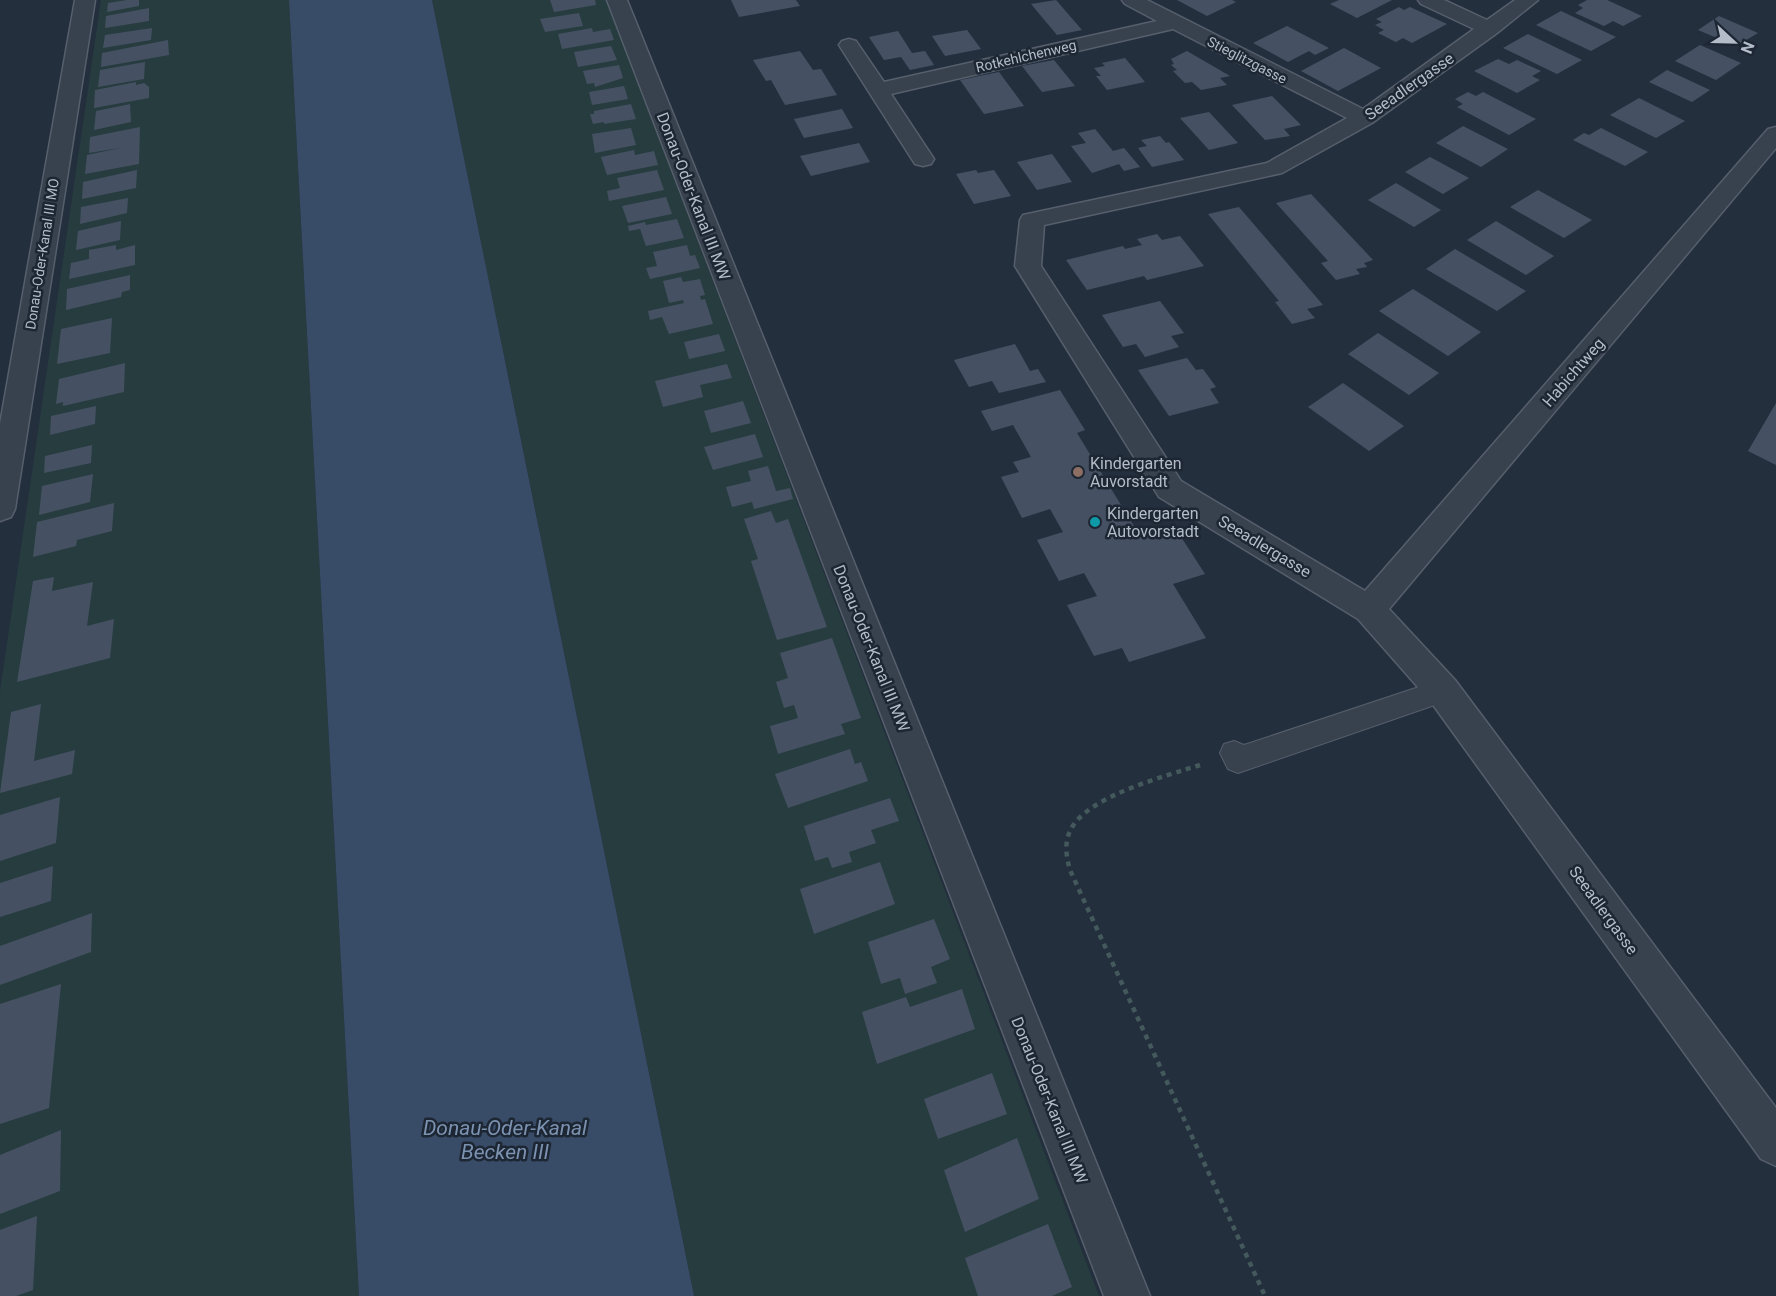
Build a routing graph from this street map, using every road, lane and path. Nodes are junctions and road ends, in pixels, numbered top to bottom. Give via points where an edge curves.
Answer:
1 (85, 0) edge
2 (617, 0) edge
3 (1132, 0) edge
4 (1428, 0) edge
5 (1527, 0) edge
6 (1173, 23) junction
7 (1490, 29) junction
8 (849, 45) dead end
9 (879, 90) junction
10 (1364, 118) junction
11 (1776, 134) edge
12 (923, 159) dead end
13 (0, 508) edge
14 (1370, 609) junction
15 (1443, 691) junction
16 (1234, 753) joint
17 (1776, 1144) edge
18 (1127, 1296) edge
19 (1265, 1296) edge

1 - 13 street, Donau-Oder-Kanal III MO
2 - 18 street, Donau-Oder-Kanal III MW
3 - 6 street, Stieglitzgasse
4 - 7 street
5 - 7 street, Seeadlergasse
6 - 9 street, Rotkehlchenweg
6 - 10 street, Stieglitzgasse
7 - 10 street, Seeadlergasse
8 - 9 street
9 - 12 street
10 - 14 street, Seeadlergasse via 1274,168 1032,220 1028,266 1170,489
11 - 14 street, Habichtweg
14 - 15 street, Seeadlergasse
15 - 16 lane via 1238,760
15 - 17 street, Seeadlergasse
16 - 19 path via 1097,802 1074,820 1065,842 1070,870

